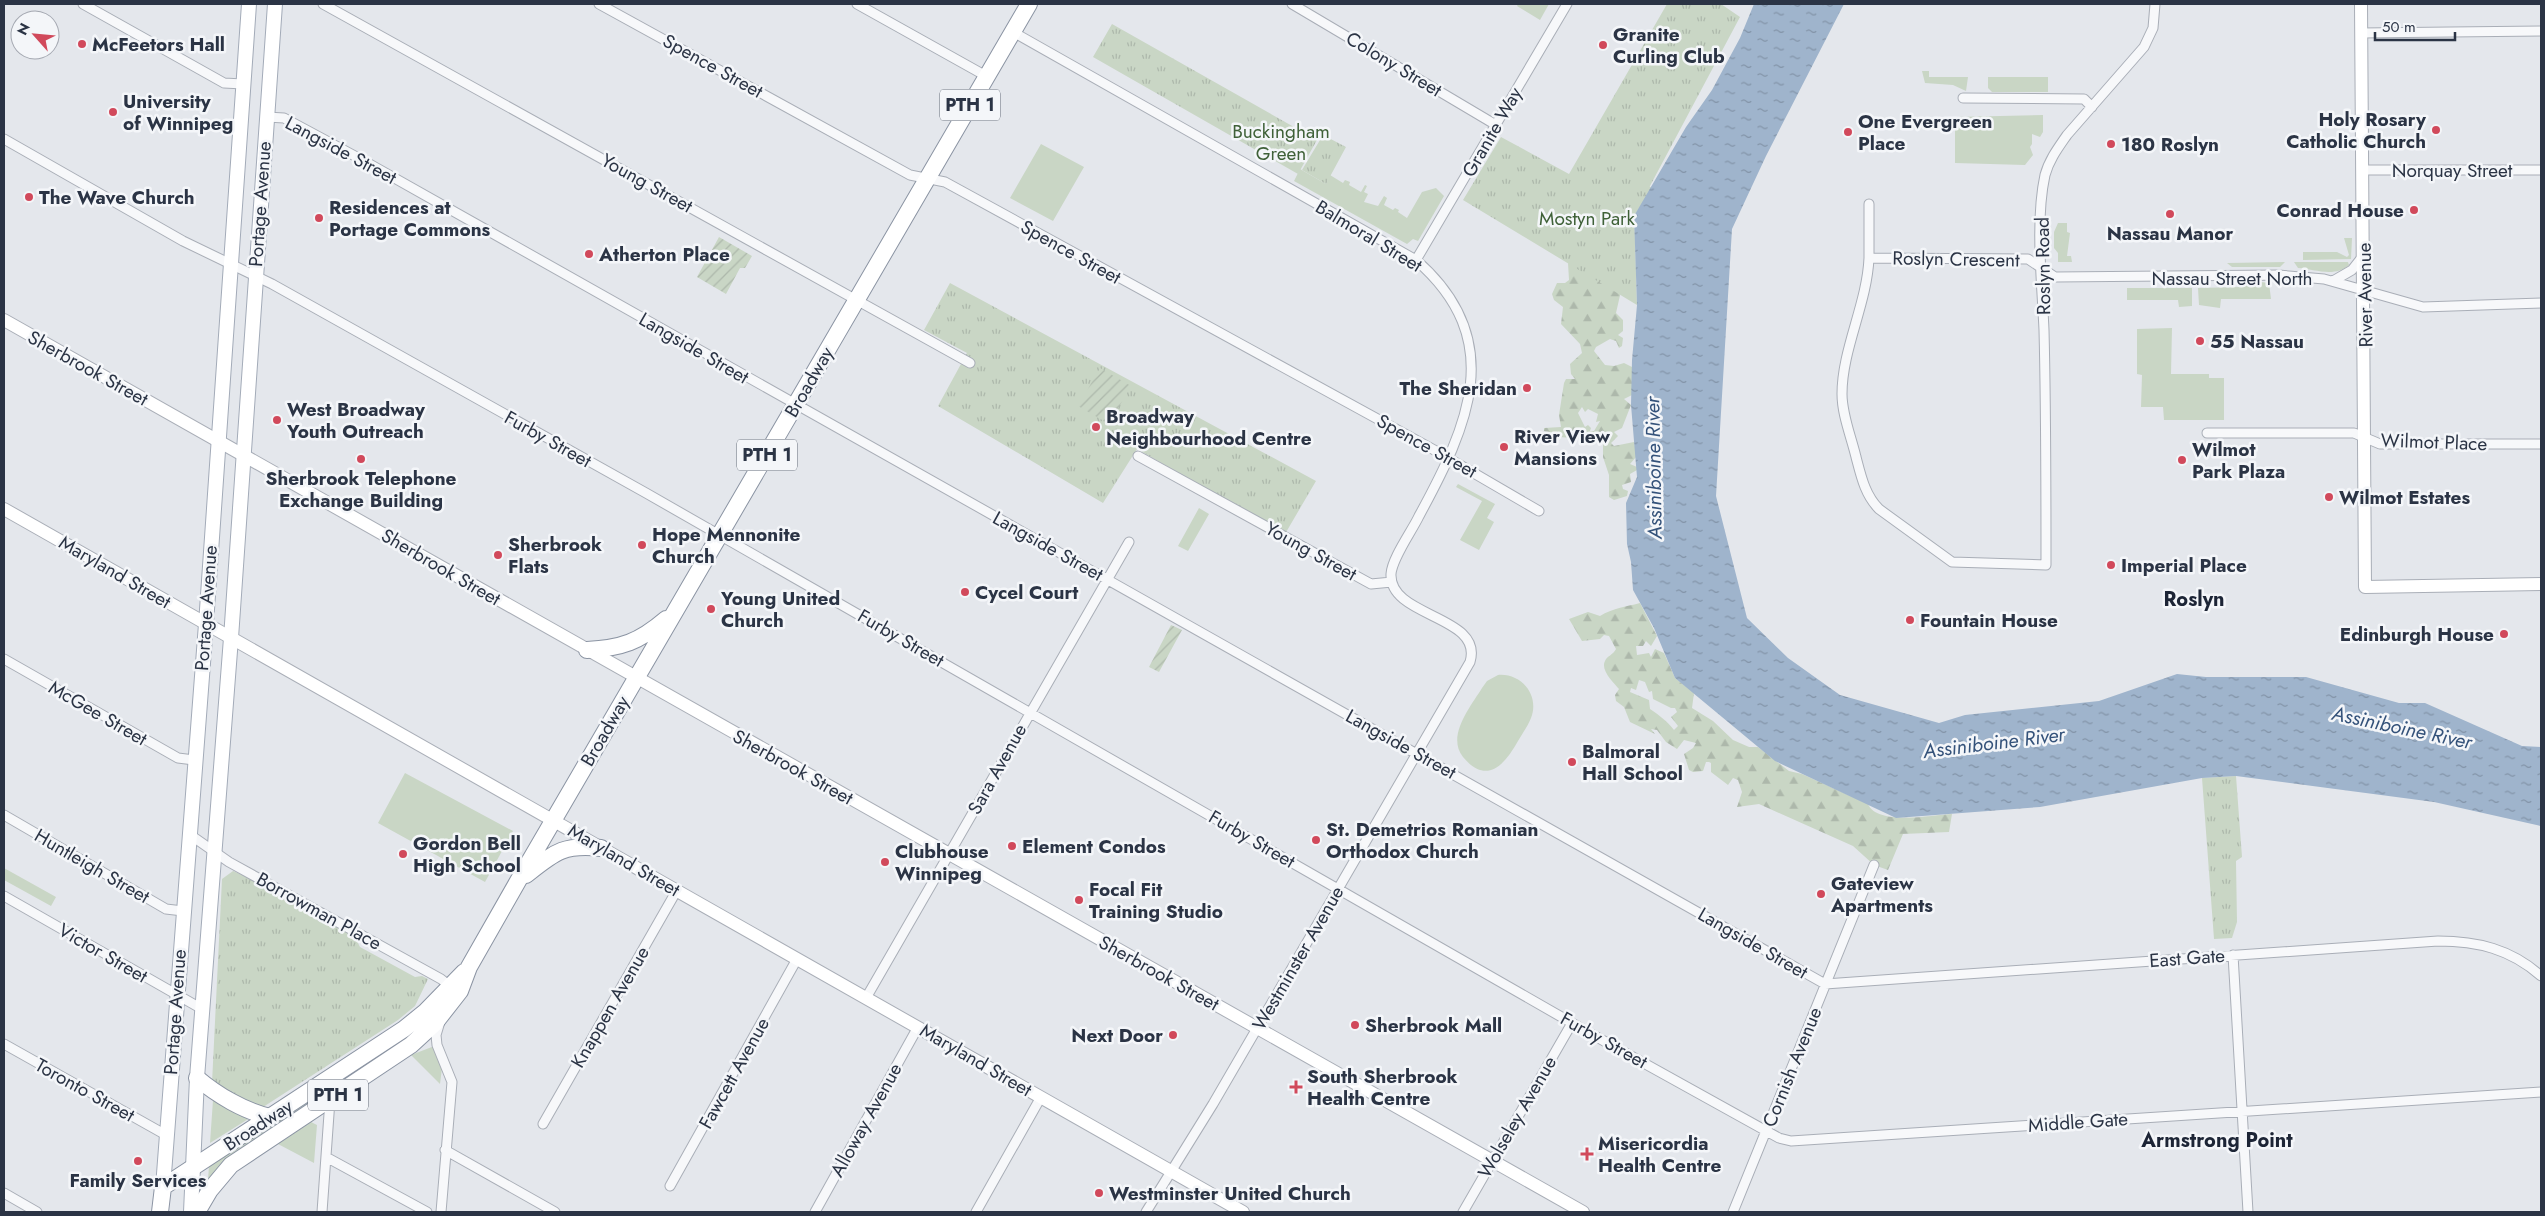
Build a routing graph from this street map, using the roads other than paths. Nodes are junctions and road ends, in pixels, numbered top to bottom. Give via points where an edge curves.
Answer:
1 (83, 4) edge
2 (249, 4) edge
3 (275, 4) edge
4 (323, 4) edge
5 (599, 4) edge
6 (858, 4) edge
7 (1029, 4) edge
8 (1292, 4) edge
9 (1567, 4) edge
10 (2155, 4) edge
11 (2361, 4) edge
12 (1013, 32) junction
13 (2541, 32) edge
14 (2361, 33) junction
15 (986, 76) junction
16 (243, 84) junction
17 (1963, 98) dead end
18 (2092, 107) junction
19 (267, 117) junction
20 (1496, 125) junction
21 (4, 139) edge
22 (2362, 170) junction
23 (2541, 170) edge
24 (927, 179) junction
25 (1869, 204) dead end
26 (2364, 253) junction
27 (1869, 258) junction
28 (1416, 260) junction
29 (230, 265) junction
30 (2042, 268) junction
31 (255, 276) junction
32 (2333, 281) junction
33 (2364, 291) junction
34 (857, 299) junction
35 (2541, 303) edge
36 (4, 320) edge
37 (970, 363) dead end
38 (796, 406) junction
39 (2208, 433) dead end
40 (2366, 438) junction
41 (218, 441) junction
42 (2541, 444) edge
43 (243, 455) junction
44 (1138, 456) dead end
45 (1449, 458) junction
46 (4, 509) edge
47 (1539, 511) dead end
48 (720, 535) junction
49 (1129, 542) dead end
50 (2046, 565) joint
51 (1107, 579) junction
52 (1392, 582) junction
53 (2541, 584) edge
54 (675, 611) junction
55 (206, 624) junction
56 (231, 638) junction
57 (587, 650) junction
58 (4, 659) edge
59 (636, 678) junction
60 (1030, 711) junction
61 (1418, 753) junction
62 (194, 760) junction
63 (4, 815) edge
64 (554, 821) junction
65 (189, 834) junction
66 (601, 848) junction
67 (214, 852) junction
68 (949, 854) junction
69 (1874, 866) dead end
70 (518, 881) junction
71 (1339, 889) junction
72 (677, 890) junction
73 (4, 896) edge
74 (183, 911) junction
75 (2233, 955) junction
76 (797, 959) junction
77 (469, 968) junction
78 (2541, 976) edge
79 (1825, 984) junction
80 (450, 986) junction
81 (177, 995) junction
82 (866, 998) junction
83 (202, 1009) junction
84 (442, 1015) junction
85 (1572, 1023) junction
86 (918, 1027) junction
87 (1257, 1028) junction
88 (4, 1044) edge
89 (196, 1078) junction
90 (2541, 1092) edge
91 (1041, 1097) junction
92 (330, 1100) junction
93 (2242, 1112) junction
94 (270, 1117) junction
95 (544, 1124) dead end
96 (1767, 1132) junction
97 (166, 1136) junction
98 (445, 1150) junction
99 (326, 1157) junction
100 (1493, 1160) junction
101 (193, 1167) junction
102 (1171, 1171) junction
103 (670, 1186) dead end
104 (162, 1187) junction
105 (4, 1193) edge
106 (37, 1212) edge
107 (160, 1212) edge
108 (191, 1212) edge
109 (197, 1212) edge
110 (322, 1212) edge
111 (427, 1212) edge
112 (441, 1212) edge
113 (555, 1212) edge
114 (815, 1212) edge
115 (976, 1212) edge
116 (1146, 1212) edge
117 (1243, 1212) edge
118 (1463, 1212) edge
119 (1583, 1212) edge
120 (1733, 1212) edge
121 (2248, 1212) edge

1 - 16 street via 224,83
2 - 16 main road, Portage Avenue
3 - 19 main road, Portage Avenue
4 - 34 street, Young Street
5 - 24 street, Spence Street via 910,176
6 - 15 street
7 - 12 highway, Broadway / PTH 1
8 - 20 street, Colony Street
9 - 20 street, Granite Way
10 - 18 street, Roslyn Road via 2153,28 2144,47
11 - 14 main road, River Avenue
12 - 15 highway, Broadway / PTH 1
12 - 28 street, Balmoral Street
13 - 14 street
14 - 22 main road, River Avenue
15 - 24 highway, Broadway / PTH 1
16 - 29 main road, Portage Avenue
17 - 18 street via 2084,99
18 - 30 street, Roslyn Road via 2056,150 2045,174
19 - 31 main road, Portage Avenue
19 - 38 street, Langside Street via 284,118 366,162
20 - 28 street, Granite Way
21 - 29 street, Furby Street
22 - 23 street, Norquay Street
22 - 26 main road, River Avenue
24 - 34 highway, Broadway / PTH 1
24 - 45 street, Spence Street via 945,182
25 - 27 street, Roslyn Crescent
26 - 32 street via 2352,270
26 - 33 main road, River Avenue
27 - 30 street, Roslyn Crescent via 2028,259
27 - 50 street, Roslyn Crescent via 1842,391 1844,412 1871,500 1952,562
28 - 45 street, Balmoral Street via 1447,294 1462,319 1468,341 1469,399 1462,428
29 - 31 street, Furby Street
29 - 41 main road, Portage Avenue
30 - 32 street, Nassau Street North via 2055,277 2278,275
30 - 50 street, Roslyn Road
31 - 43 main road, Portage Avenue
31 - 48 street, Furby Street
32 - 33 street, Nassau Street North
33 - 35 street, Nassau Street North via 2424,307
33 - 40 main road, River Avenue
34 - 37 street, Young Street
34 - 38 highway, Broadway / PTH 1
36 - 41 main road, Sherbrook Street
38 - 48 highway, Broadway / PTH 1
38 - 51 street, Langside Street
39 - 40 street, Wilmot Place via 2354,433
40 - 42 street, Wilmot Place via 2380,444
40 - 53 main road, River Avenue via 2366,587
41 - 43 main road, Sherbrook Street
41 - 55 main road, Portage Avenue
43 - 56 main road, Portage Avenue
43 - 57 main road, Sherbrook Street
44 - 52 street, Young Street via 1371,584
45 - 47 street, Spence Street
45 - 52 street, Balmoral Street via 1395,561
46 - 55 main road, Maryland Street
48 - 54 highway, Broadway / PTH 1
48 - 60 street, Furby Street
49 - 51 street, Sara Avenue
51 - 60 street, Sara Avenue
51 - 61 street, Langside Street
52 - 61 street, Westminster Avenue via 1405,599 1465,635 1472,648 1470,662
54 - 57 highway via 649,634 631,643
54 - 59 highway, Broadway / PTH 1
55 - 56 main road, Maryland Street
55 - 62 main road, Portage Avenue
56 - 64 main road, Maryland Street
56 - 67 main road, Portage Avenue
57 - 59 main road, Sherbrook Street
58 - 62 street, McGee Street via 178,758
59 - 64 highway, Broadway / PTH 1
59 - 68 main road, Sherbrook Street
60 - 68 street, Sara Avenue
60 - 71 street, Furby Street
61 - 71 street, Westminster Avenue
61 - 79 street, Langside Street
62 - 65 main road, Portage Avenue
63 - 74 street, Huntleigh Street via 166,909
64 - 66 main road, Maryland Street
64 - 70 highway, Broadway / PTH 1
65 - 67 street, Borrowman Place
65 - 74 main road, Portage Avenue
66 - 70 highway via 569,847 548,857
66 - 72 main road, Maryland Street
67 - 80 street, Borrowman Place
67 - 83 main road, Portage Avenue
68 - 82 street, Sara Avenue
68 - 87 main road, Sherbrook Street
69 - 79 street, Cornish Avenue
70 - 77 highway, Broadway / PTH 1
71 - 85 street, Furby Street
71 - 87 street, Westminster Avenue
72 - 76 main road, Maryland Street
72 - 95 street, Knappen Avenue
73 - 81 street, Victor Street
74 - 81 main road, Portage Avenue
75 - 78 street, East Gate via 2438,940 2464,941 2498,949
75 - 79 street, East Gate
75 - 93 street
76 - 82 main road, Maryland Street
76 - 103 street, Fawcett Avenue
77 - 80 highway, Broadway / PTH 1
77 - 84 highway, Broadway / PTH 1 via 460,991
79 - 96 street, Cornish Avenue
80 - 94 highway, Broadway / PTH 1 via 404,1029
81 - 83 street, Victor Street
81 - 97 main road, Portage Avenue
82 - 86 main road, Maryland Street
83 - 89 main road, Portage Avenue
84 - 92 highway, Broadway / PTH 1 via 411,1045
84 - 98 street via 437,1045 452,1082
85 - 96 street, Furby Street
85 - 100 street, Wolseley Avenue
86 - 91 main road, Maryland Street
86 - 114 street, Alloway Avenue
87 - 100 main road, Sherbrook Street
87 - 102 street, Westminster Avenue
88 - 97 street, Toronto Street
89 - 94 highway via 258,1114
89 - 101 main road, Portage Avenue
90 - 93 street, Middle Gate
91 - 102 main road, Maryland Street
91 - 115 street
92 - 99 street
92 - 109 highway, Broadway / PTH 1 via 242,1156 219,1179
93 - 96 street, Middle Gate via 1791,1141
93 - 121 street
94 - 101 highway, Broadway / PTH 1
96 - 120 street, Cornish Avenue
97 - 104 main road, Portage Avenue
98 - 112 street
98 - 113 street
99 - 110 street
99 - 111 street
100 - 118 street, Wolseley Avenue
100 - 119 main road, Sherbrook Street
101 - 104 highway, Broadway / PTH 1
101 - 108 main road, Portage Avenue
102 - 116 street, Westminster Avenue
102 - 117 main road, Maryland Street
104 - 107 highway, Portage Avenue
105 - 106 street

